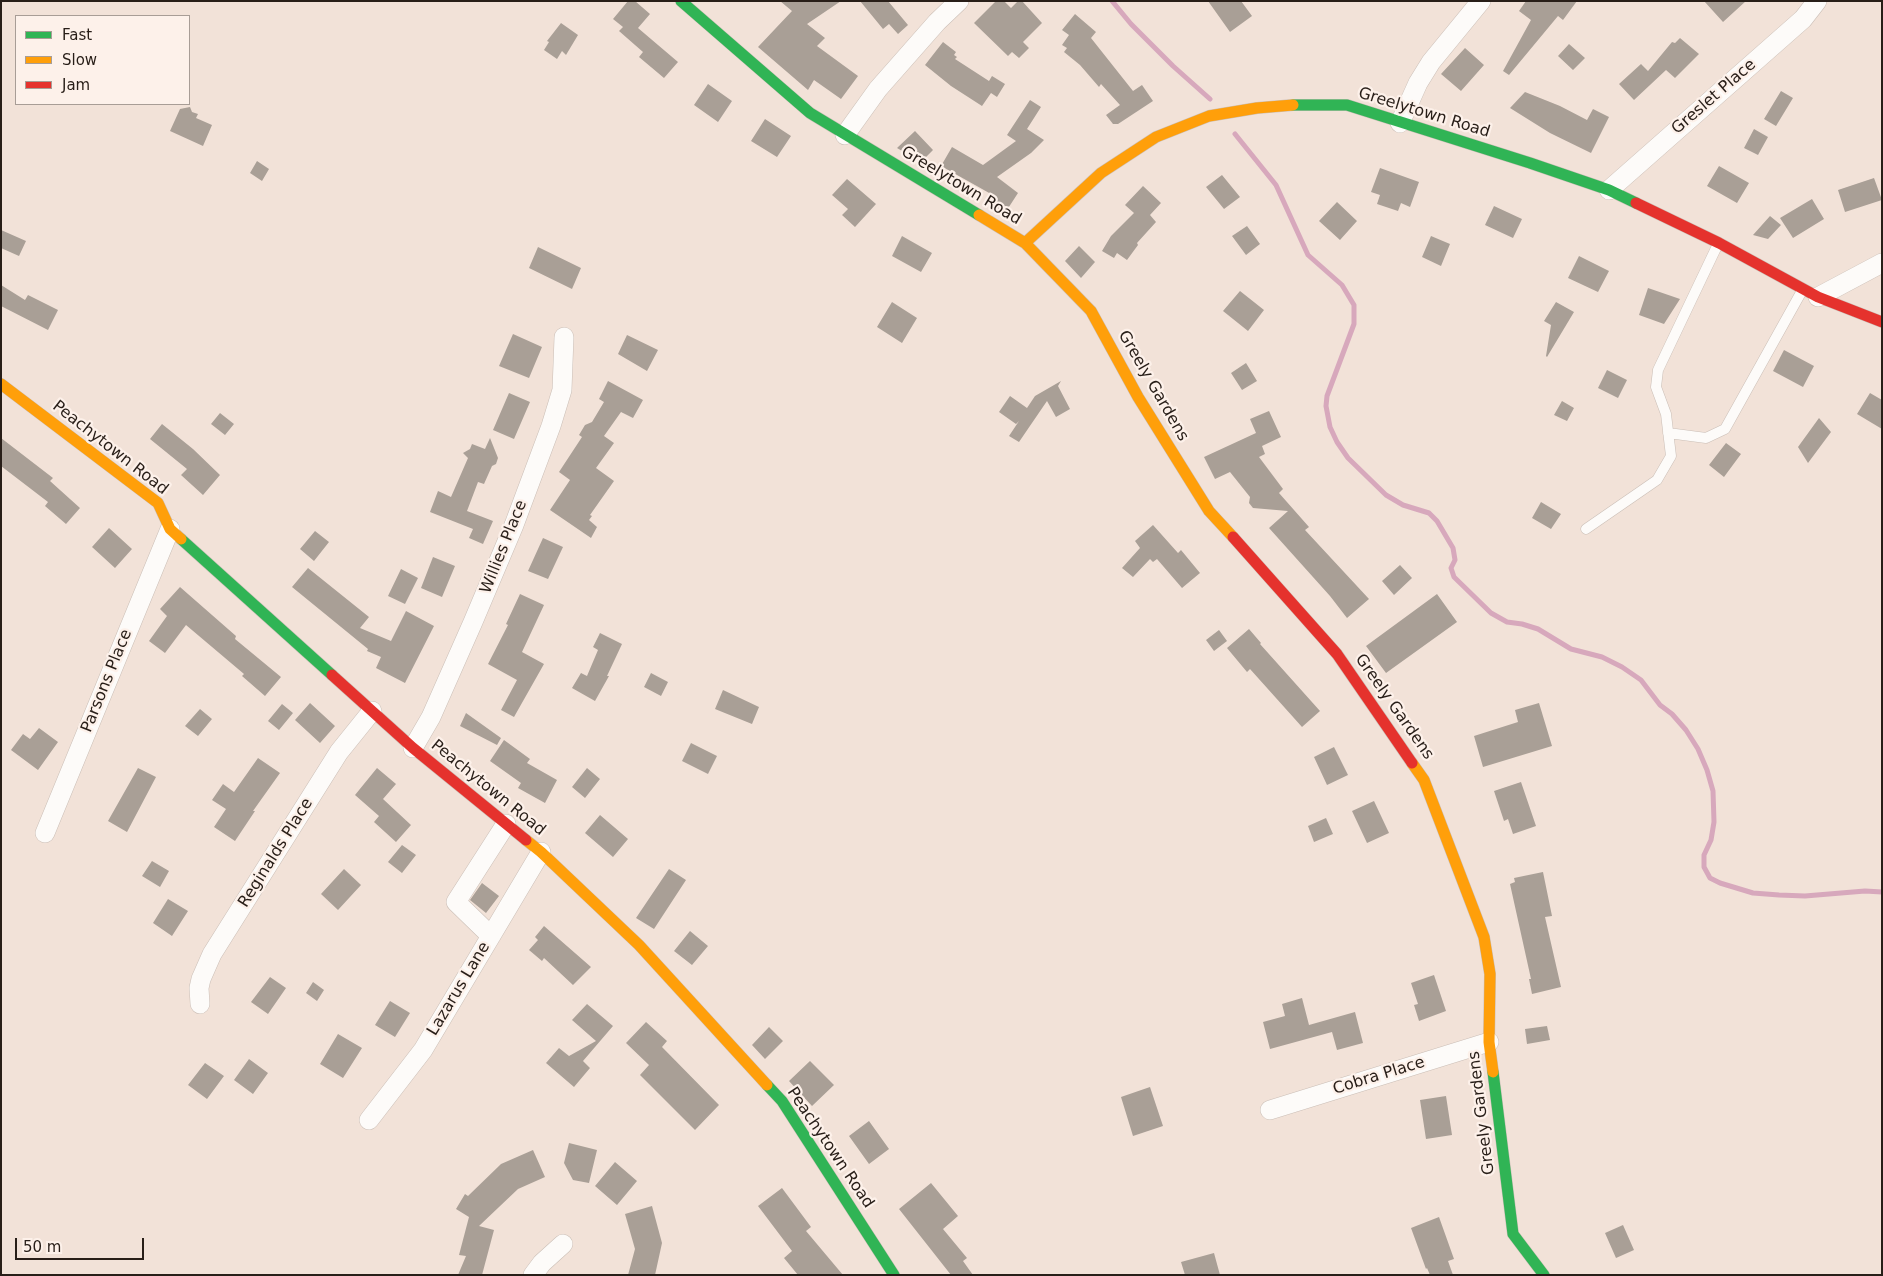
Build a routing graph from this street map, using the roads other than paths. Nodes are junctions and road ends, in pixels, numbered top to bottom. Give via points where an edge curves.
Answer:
1 (681, 1) edge
2 (959, 1) edge
3 (1481, 1) edge
4 (1817, 1) edge
5 (1400, 123) junction
6 (845, 135) junction
7 (1609, 190) junction
8 (1025, 243) junction
9 (1719, 243) junction
10 (1882, 263) edge
11 (1811, 293) junction
12 (1882, 322) edge
13 (564, 337) dead end
14 (1, 384) edge
15 (1668, 433) junction
16 (170, 528) junction
17 (1586, 529) dead end
18 (372, 711) junction
19 (413, 748) junction
20 (506, 824) junction
21 (45, 833) dead end
22 (541, 852) junction
23 (491, 936) junction
24 (200, 1004) dead end
25 (1489, 1042) junction
26 (1270, 1110) dead end
27 (369, 1120) dead end
28 (563, 1244) dead end
29 (533, 1275) edge
30 (894, 1275) edge
31 (1544, 1275) edge

1 - 6 street, Greelytown Road via 810,113
2 - 6 street via 878,89
3 - 5 street via 1431,62
4 - 7 street, Greslet Place via 1802,19
5 - 7 street, Greelytown Road via 1530,162
5 - 8 street, Greelytown Road via 1347,105 1297,105 1209,116 1156,137 1101,173
6 - 8 street, Greelytown Road
7 - 9 street, Greelytown Road
8 - 25 street, Greely Gardens via 1091,311 1138,397 1209,511 1338,654 1424,780 1484,937 1490,974
9 - 11 street, Greelytown Road
9 - 15 lane via 1658,370 1656,387 1666,414
10 - 11 street
11 - 12 street, Greelytown Road
11 - 15 lane via 1725,429 1706,438
13 - 19 street, Willies Place via 562,390 536,467 463,646 431,717
14 - 16 street, Peachytown Road via 158,503
15 - 17 lane via 1671,456 1657,480
16 - 18 street, Peachytown Road
16 - 21 street, Parsons Place
18 - 19 street, Peachytown Road
18 - 24 street, Reginalds Place via 340,752 212,954 201,979
19 - 20 street, Peachytown Road
20 - 22 street, Peachytown Road
20 - 23 street via 456,902
22 - 23 street, Lazarus Lane
22 - 30 street, Peachytown Road via 639,945 782,1101
23 - 27 street, Lazarus Lane via 423,1050
25 - 26 street, Cobra Place
25 - 31 street, Greely Gardens via 1513,1234
28 - 29 street

